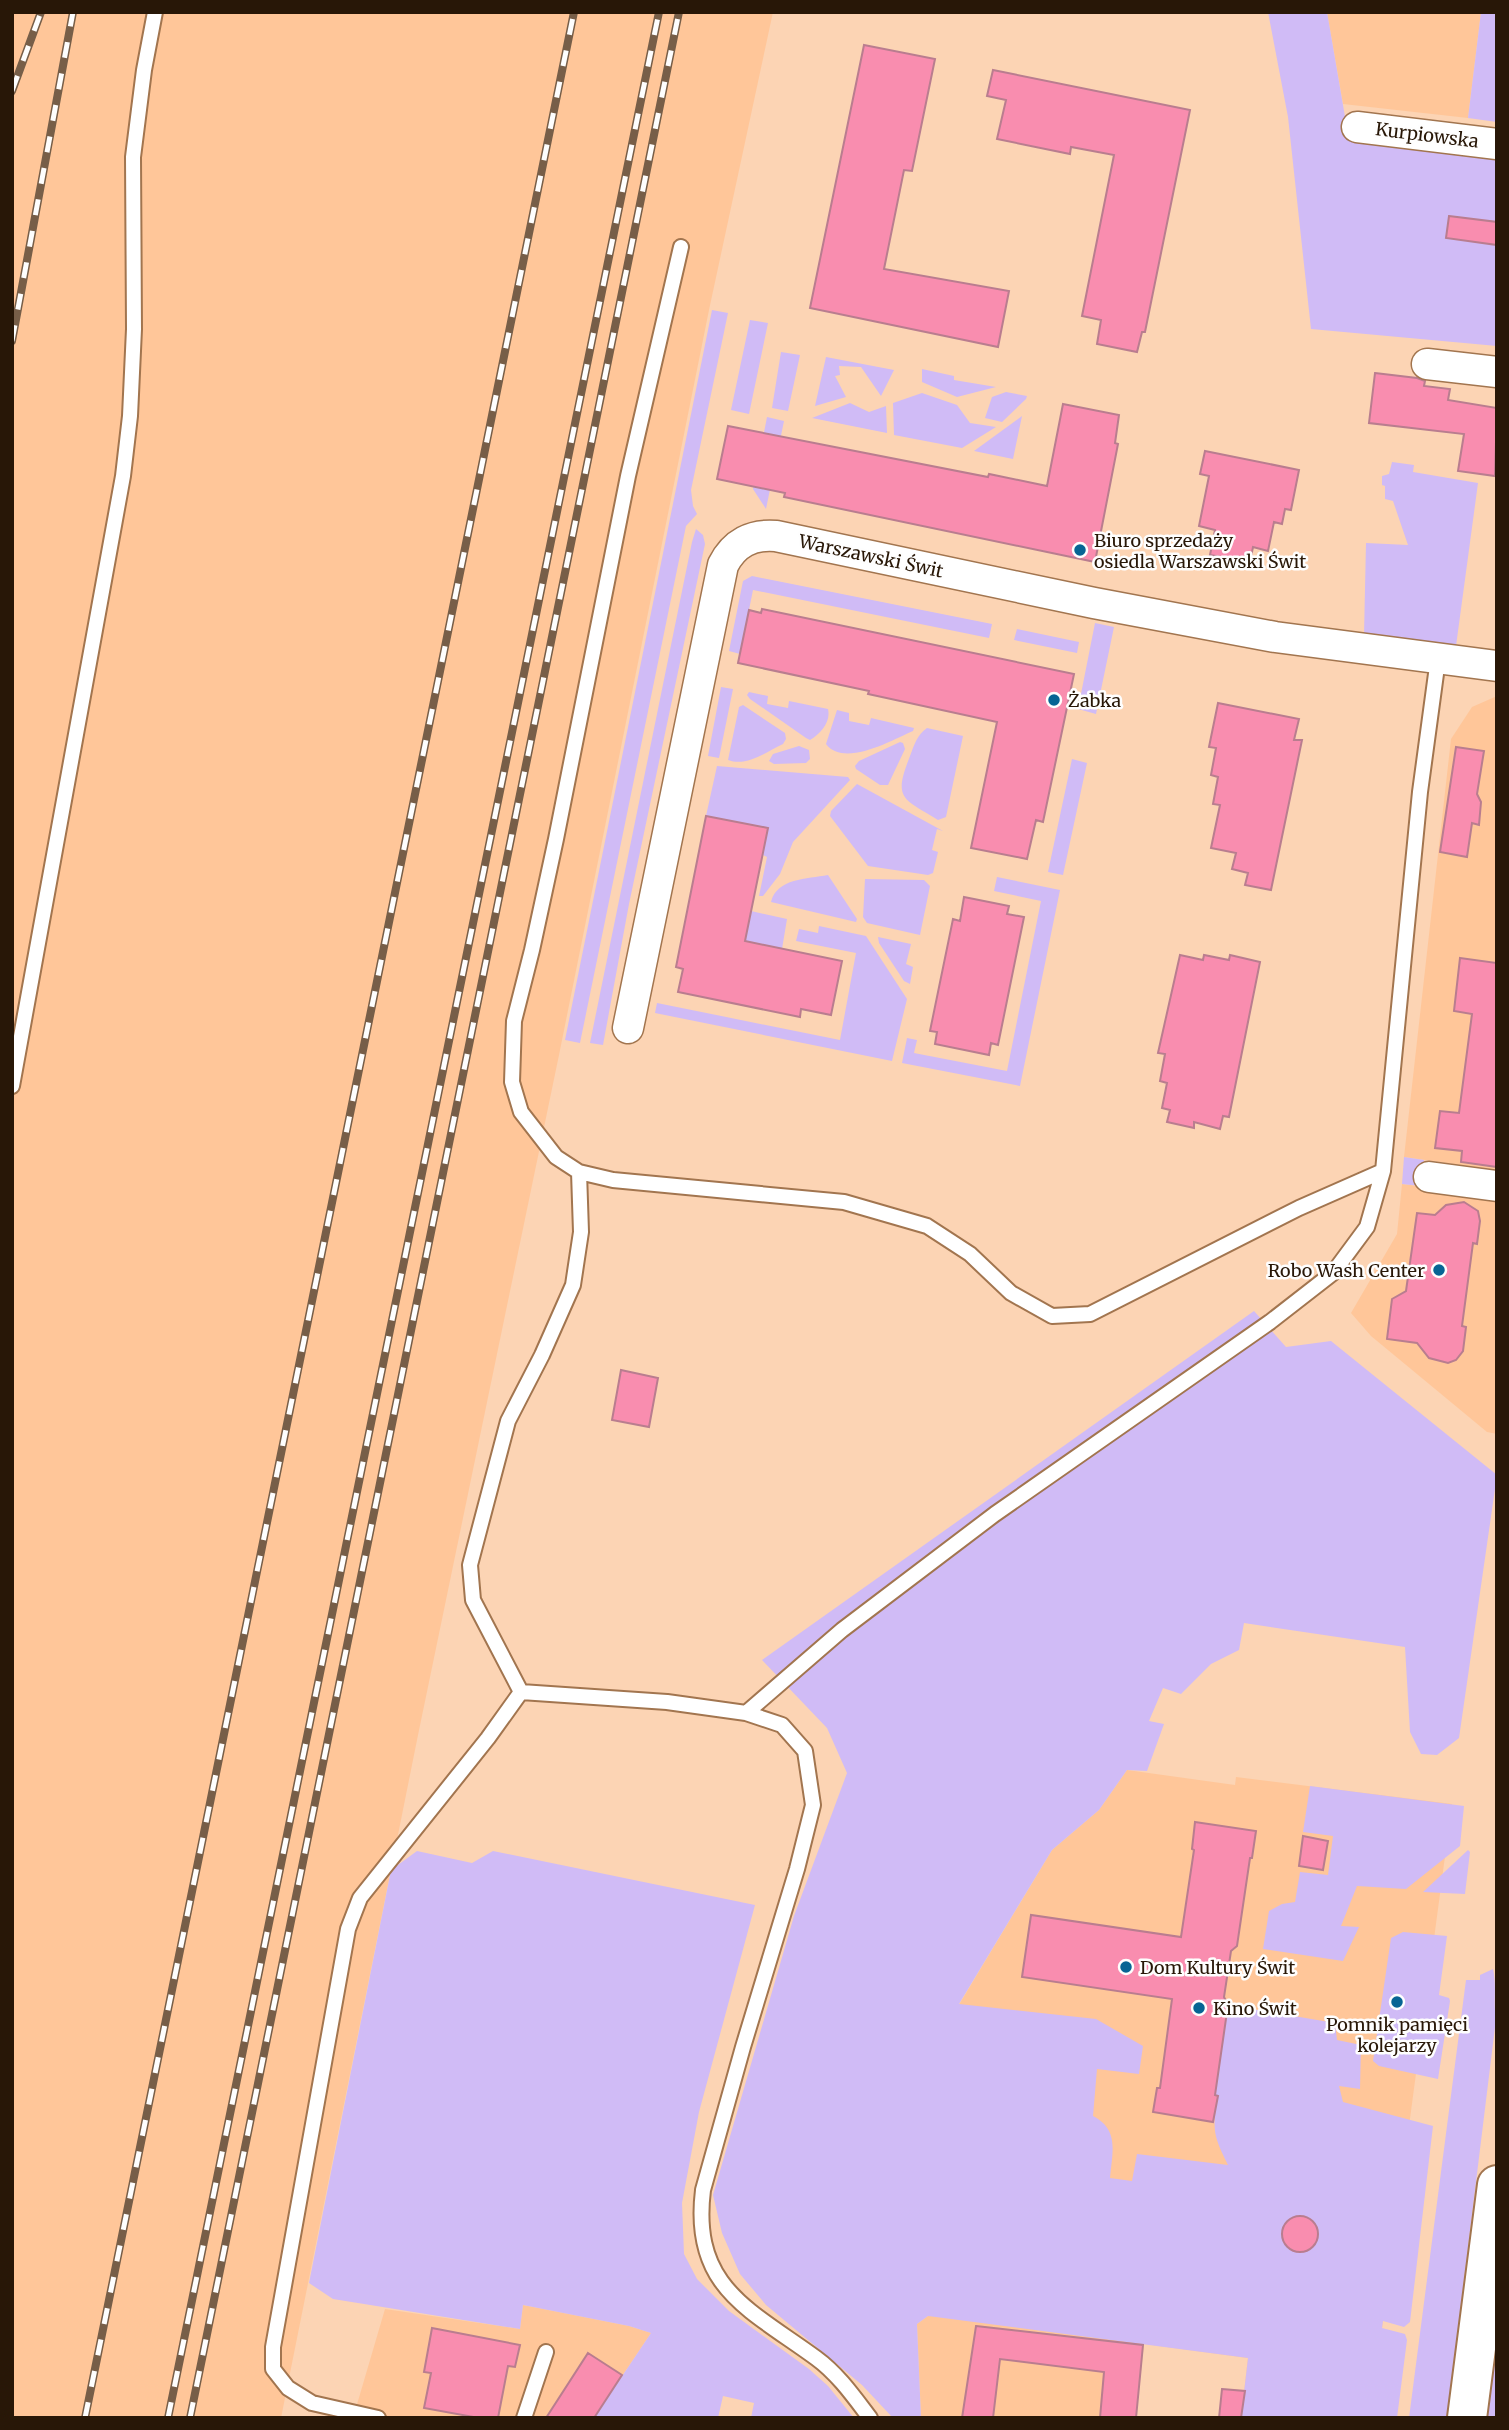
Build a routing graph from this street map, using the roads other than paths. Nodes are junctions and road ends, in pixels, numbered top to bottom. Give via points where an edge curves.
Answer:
1 (155, 12) edge
2 (1357, 127) dead end
3 (1497, 144) edge
4 (681, 247) dead end
5 (1427, 364) dead end
6 (1497, 372) edge
7 (1438, 659) junction
8 (1497, 666) edge
9 (628, 1028) dead end
10 (12, 1086) edge
11 (1383, 1171) junction
12 (579, 1172) junction
13 (1429, 1177) dead end
14 (1497, 1186) edge
15 (521, 1692) junction
16 (747, 1713) junction
17 (1497, 2185) edge
18 (546, 2352) dead end
19 (379, 2418) edge
20 (524, 2418) edge
21 (870, 2418) edge
22 (1467, 2418) edge

1 - 10 lane via 133,157 134,330 123,476
2 - 3 street, Kurpiowska
4 - 12 lane via 628,476 514,1021 512,1082 521,1112 556,1157
5 - 6 street
7 - 8 street, Warszawski Świt
7 - 9 street, Warszawski Świt via 1275,637 776,536 744,540 723,565
7 - 11 lane via 1420,792
11 - 12 lane via 1298,1208 1090,1314 1052,1316 1011,1293 970,1254 927,1226 844,1202 613,1180
11 - 16 lane via 1367,1227 1333,1273 995,1514 842,1630
12 - 15 lane via 581,1232 573,1285 508,1421 470,1565 473,1600
13 - 14 street
15 - 16 lane via 667,1702
15 - 19 lane via 360,1898 348,1929 273,2347 273,2369 288,2388 312,2403
16 - 21 lane via 782,1725 805,1751 813,1805 703,2190 704,2247 715,2274 737,2300 819,2360
17 - 22 main road
18 - 20 lane

